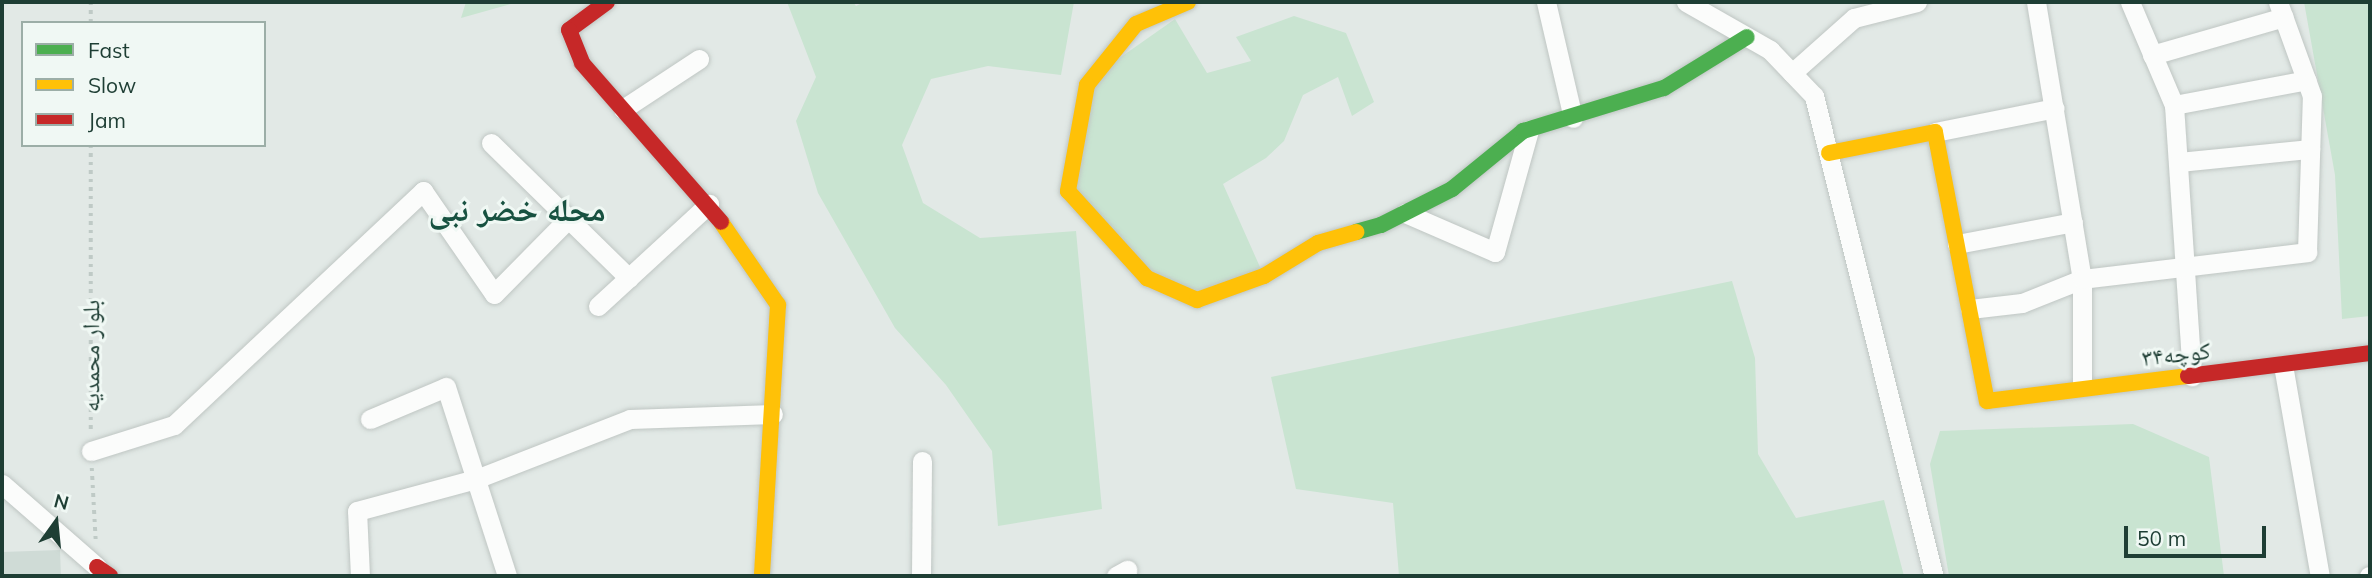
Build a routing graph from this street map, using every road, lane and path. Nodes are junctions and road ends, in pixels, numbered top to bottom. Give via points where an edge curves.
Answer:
1 (91, 2) edge
2 (607, 2) edge
3 (1188, 2) edge
4 (1546, 2) edge
5 (1686, 2) edge
6 (1917, 2) edge
7 (2036, 2) edge
8 (2130, 2) edge
9 (2281, 9) edge
10 (1852, 10) edge
11 (91, 21) edge
12 (1747, 37) junction
13 (2152, 55) junction
14 (699, 60) dead end
15 (1792, 73) junction
16 (2306, 80) junction
17 (2174, 105) junction
18 (2055, 108) junction
19 (623, 109) junction
20 (1573, 118) junction
21 (1530, 130) junction
22 (1935, 132) junction
23 (491, 143) dead end
24 (91, 147) edge
25 (2311, 149) junction
26 (1829, 153) junction
27 (2179, 162) junction
28 (709, 204) junction
29 (1405, 213) junction
30 (568, 219) junction
31 (2073, 222) junction
32 (1957, 244) junction
33 (2188, 269) junction
34 (629, 278) junction
35 (2082, 279) junction
36 (598, 306) dead end
37 (1969, 309) junction
38 (2370, 354) edge
39 (2283, 365) junction
40 (2192, 376) junction
41 (2082, 386) junction
42 (773, 414) junction
43 (370, 419) dead end
44 (91, 451) junction
45 (922, 461) dead end
46 (476, 479) junction
47 (2, 484) edge
48 (103, 572) edge
49 (360, 576) edge
50 (508, 576) edge
51 (762, 576) edge
52 (921, 576) edge
53 (1934, 576) edge
54 (2320, 576) edge

1 - 11 path
2 - 19 street via 569,30 582,63
3 - 29 street via 1136,24 1087,85 1068,191 1147,278 1197,300 1264,276 1318,243 1381,225
4 - 20 street
5 - 12 street
6 - 10 street
7 - 18 street
8 - 13 street
9 - 13 street
9 - 16 street
10 - 15 street
12 - 15 street via 1770,50
12 - 20 street via 1664,88
13 - 17 street
14 - 19 street
15 - 26 street via 1814,96
16 - 17 street
16 - 25 street via 2312,96
17 - 27 street
18 - 22 street
18 - 31 street
19 - 28 street
20 - 21 street
21 - 29 street via 1452,189
21 - 29 street via 1495,251
22 - 26 street
22 - 32 street
23 - 30 street
24 - 44 path, بلوار محمدیه
25 - 27 street
25 - 33 street via 2307,253
26 - 53 street
27 - 33 street
28 - 34 street
28 - 42 street via 778,305
30 - 34 street
30 - 44 street via 494,294 423,191 174,425
31 - 32 street
31 - 35 street
32 - 37 street
33 - 35 street
33 - 40 street
34 - 36 street
35 - 37 street via 2022,303
35 - 41 street
37 - 41 street, کوچه۳۴ via 1987,401
38 - 39 street, کوچه۳۴
39 - 40 street, کوچه۳۴
39 - 54 street
40 - 41 street, کوچه۳۴
42 - 46 street via 630,419
42 - 51 street
43 - 46 street via 446,387
44 - 48 path, بلوار محمدیه
45 - 52 street
46 - 49 street via 357,511
46 - 50 street
47 - 48 street

